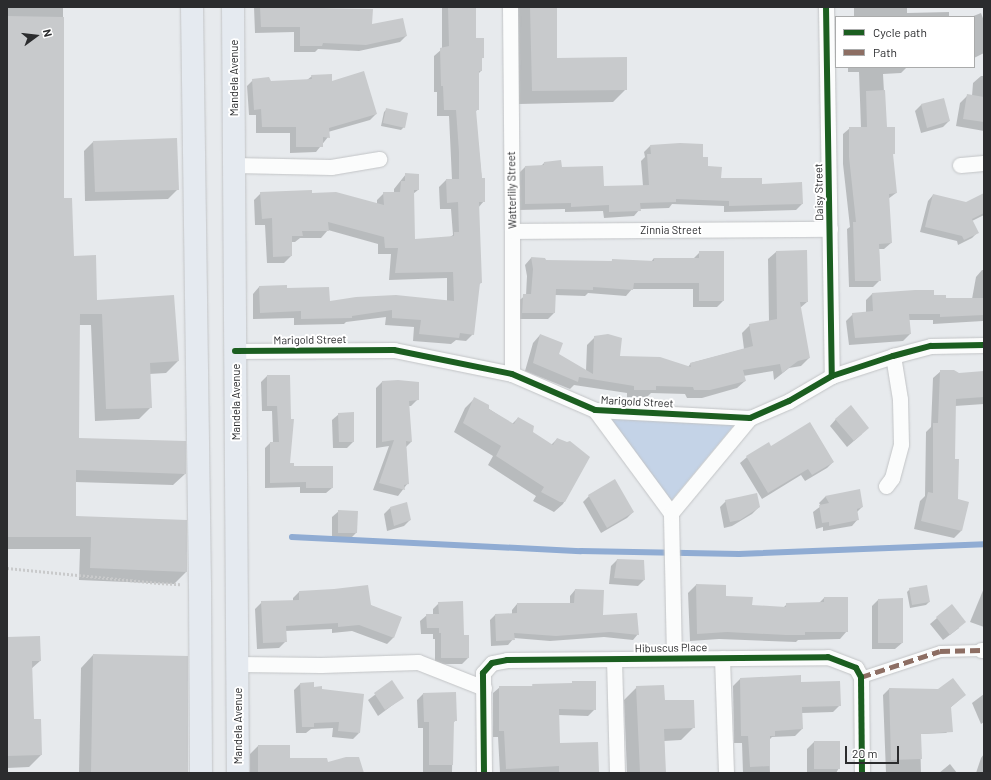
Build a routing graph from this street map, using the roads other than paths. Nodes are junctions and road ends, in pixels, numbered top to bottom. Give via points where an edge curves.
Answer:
1 (192, 7) edge
2 (233, 7) edge
3 (510, 7) edge
4 (826, 7) edge
5 (379, 159) dead end
6 (984, 164) edge
7 (234, 165) junction
8 (960, 165) dead end
9 (830, 229) junction
10 (512, 231) junction
11 (984, 345) edge
12 (235, 351) junction
13 (893, 356) junction
14 (512, 374) junction
15 (832, 376) junction
16 (595, 410) junction
17 (750, 418) junction
18 (886, 486) dead end
19 (671, 514) junction
20 (982, 650) edge
21 (674, 658) junction
22 (722, 658) junction
23 (614, 659) junction
24 (238, 664) junction
25 (861, 677) junction
26 (484, 688) junction
27 (201, 773) edge
28 (238, 773) edge
29 (484, 773) edge
30 (617, 773) edge
31 (726, 773) edge
32 (862, 773) edge

1 - 27 main road
2 - 7 main road, Mandela Avenue
3 - 10 street, Watterlily Street
4 - 9 street, Daisy Street
5 - 7 street via 331,167
6 - 8 street
7 - 12 main road, Mandela Avenue
9 - 10 street, Zinnia Street
9 - 15 street, Daisy Street
10 - 14 street, Watterlily Street
11 - 13 street, Marigold Street via 930,346
12 - 14 street, Marigold Street via 394,350
12 - 24 main road, Mandela Avenue
13 - 15 street, Marigold Street
13 - 18 street via 900,399 901,444 892,478
14 - 16 street, Marigold Street
15 - 17 street, Marigold Street via 789,401
16 - 17 street, Marigold Street
16 - 19 street
17 - 19 street
19 - 21 street
20 - 25 street via 940,651
21 - 22 street, Hibuscus Place
21 - 23 street, Hibuscus Place
22 - 25 street, Hibuscus Place via 828,657 856,668
22 - 31 street
23 - 26 street, Hibuscus Place via 508,660 492,663 483,673
23 - 30 street
24 - 26 street via 418,662
24 - 28 main road, Mandela Avenue
25 - 32 street
26 - 29 street, Hibuscus Place

